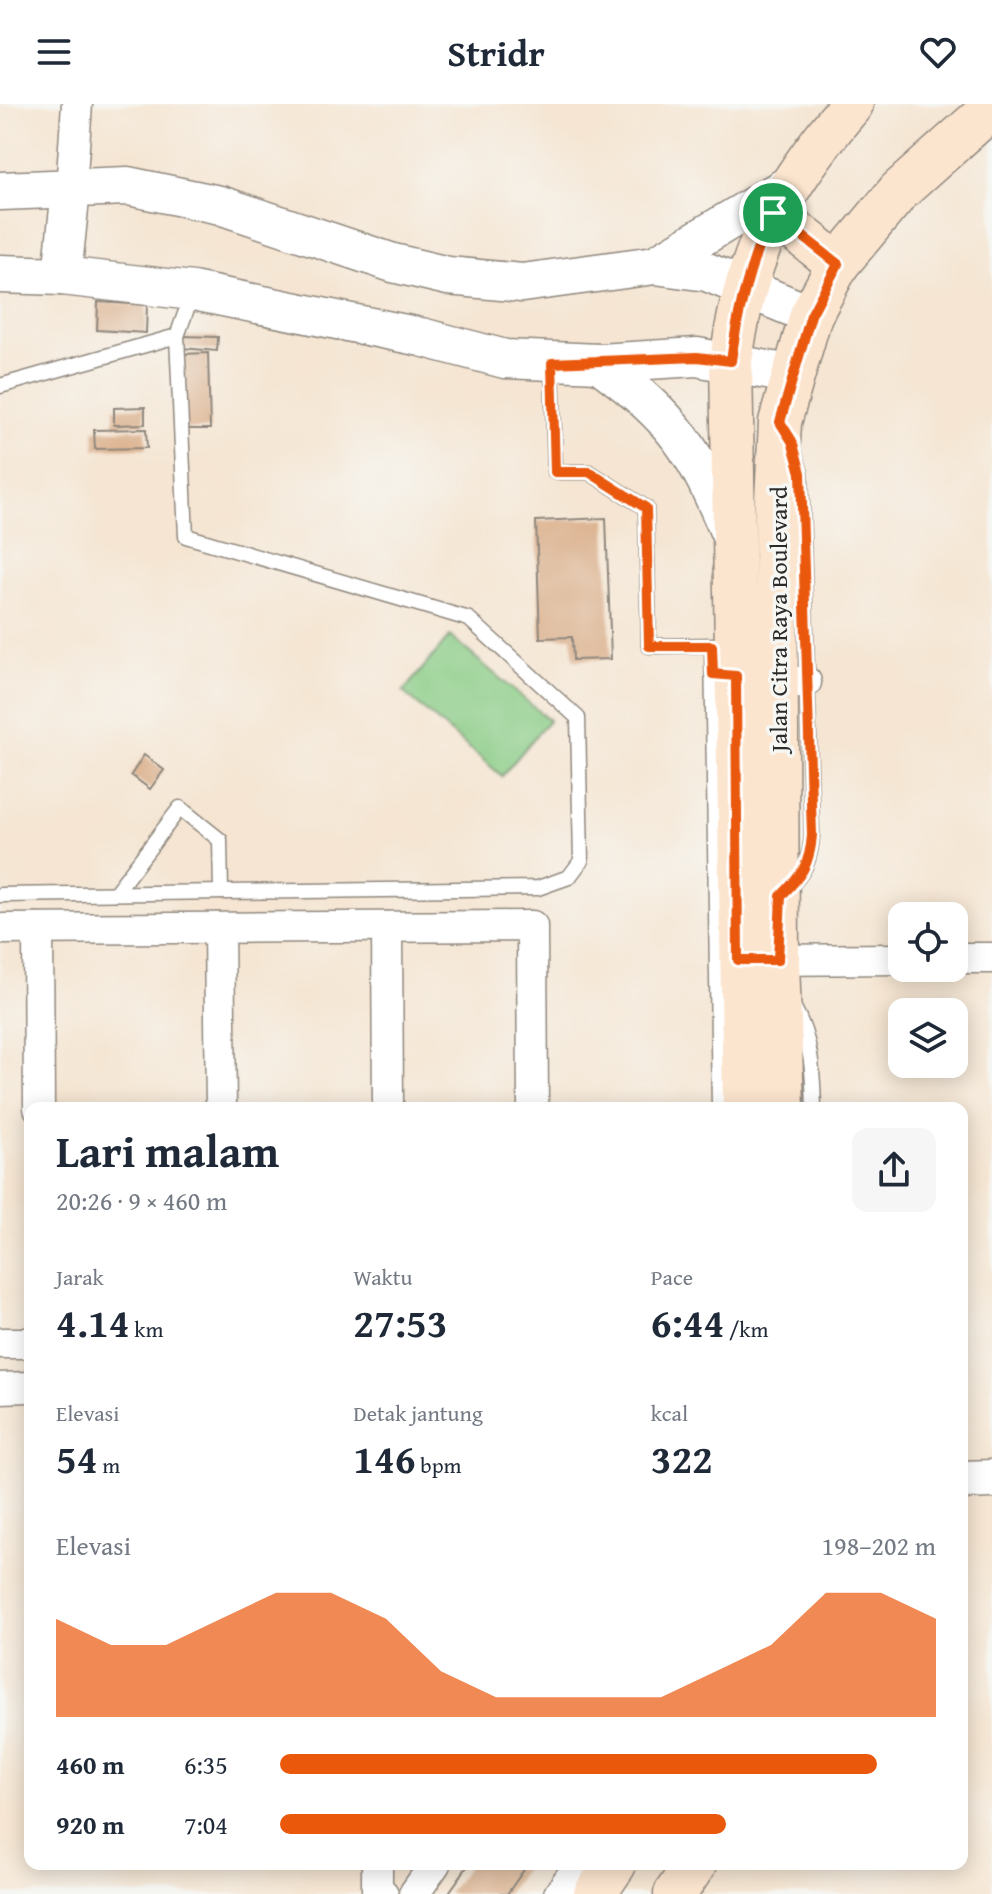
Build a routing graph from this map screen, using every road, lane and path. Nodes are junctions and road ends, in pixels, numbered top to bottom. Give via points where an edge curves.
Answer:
1 (77, 104) edge
2 (852, 104) edge
3 (992, 108) edge
4 (71, 189) junction
5 (0, 191) edge
6 (780, 200) junction
7 (838, 264) junction
8 (655, 265) junction
9 (0, 274) edge
10 (62, 276) junction
11 (745, 285) junction
12 (193, 291) junction
13 (811, 315) junction
14 (177, 336) junction
15 (731, 361) junction
16 (552, 363) junction
17 (599, 363) junction
18 (794, 375) junction
19 (0, 386) edge
20 (734, 543) junction
21 (724, 660) junction
22 (727, 830) junction
23 (221, 892) junction
24 (115, 893) junction
25 (0, 895) edge
26 (387, 927) junction
27 (219, 928) junction
28 (0, 929) edge
29 (38, 929) junction
30 (968, 958) edge
31 (992, 958) edge
32 (888, 960) edge
33 (766, 969) junction
34 (730, 1051) junction
35 (39, 1102) edge
36 (221, 1102) edge
37 (388, 1102) edge
38 (533, 1102) edge
39 (720, 1102) edge
40 (743, 1102) edge
41 (782, 1102) edge
42 (814, 1102) edge
43 (0, 1343) edge
44 (24, 1343) edge
45 (24, 1387) edge
46 (0, 1388) edge
47 (992, 1479) edge
48 (968, 1480) edge
49 (377, 1870) edge
50 (431, 1870) edge
51 (691, 1870) edge
52 (597, 1872) edge
53 (383, 1894) edge
54 (414, 1894) edge
55 (559, 1894) edge
56 (675, 1894) edge

1 - 4 street
2 - 6 main road, Jalan Citra Raya Boulevard
3 - 7 main road, Jalan Citra Raya Boulevard via 899,191
4 - 5 street
4 - 8 street via 128,186 220,205 448,276 522,283
4 - 10 street
6 - 7 main road
6 - 8 street
6 - 11 main road, Jalan Citra Raya Boulevard
7 - 13 main road, Jalan Citra Raya Boulevard
8 - 11 street via 707,272
9 - 10 street
10 - 12 street
11 - 13 street
11 - 15 main road, Jalan Citra Raya Boulevard
12 - 14 lane
12 - 16 street via 505,359
13 - 18 main road, Jalan Citra Raya Boulevard
14 - 19 lane
14 - 23 lane via 186,536 469,619 578,718 581,861 569,877 538,888
15 - 17 street via 697,357
15 - 18 street
15 - 20 main road, Jalan Citra Raya Boulevard
16 - 17 street
16 - 21 lane via 555,472 589,472 646,508 649,646
17 - 20 street via 663,414 686,442
18 - 33 main road, Jalan Citra Raya Boulevard via 780,422 776,501 793,682 781,896
20 - 21 main road, Jalan Citra Raya Boulevard
21 - 22 main road, Jalan Citra Raya Boulevard
22 - 33 main road, Jalan Citra Raya Boulevard
22 - 34 lane
23 - 24 lane
23 - 24 lane via 220,840 180,808
24 - 25 lane
26 - 27 street
26 - 37 street
26 - 38 street via 532,926
27 - 29 street
27 - 36 street
28 - 29 street
29 - 35 street
30 - 31 street
32 - 33 street
33 - 34 main road, Jalan Citra Raya Boulevard
33 - 41 main road, Jalan Citra Raya Boulevard
33 - 42 lane via 807,1039
34 - 39 lane
34 - 40 main road, Jalan Citra Raya Boulevard
43 - 44 street
45 - 46 street
47 - 48 street
49 - 53 street via 377,1889
50 - 54 street
51 - 56 main road
52 - 55 street

